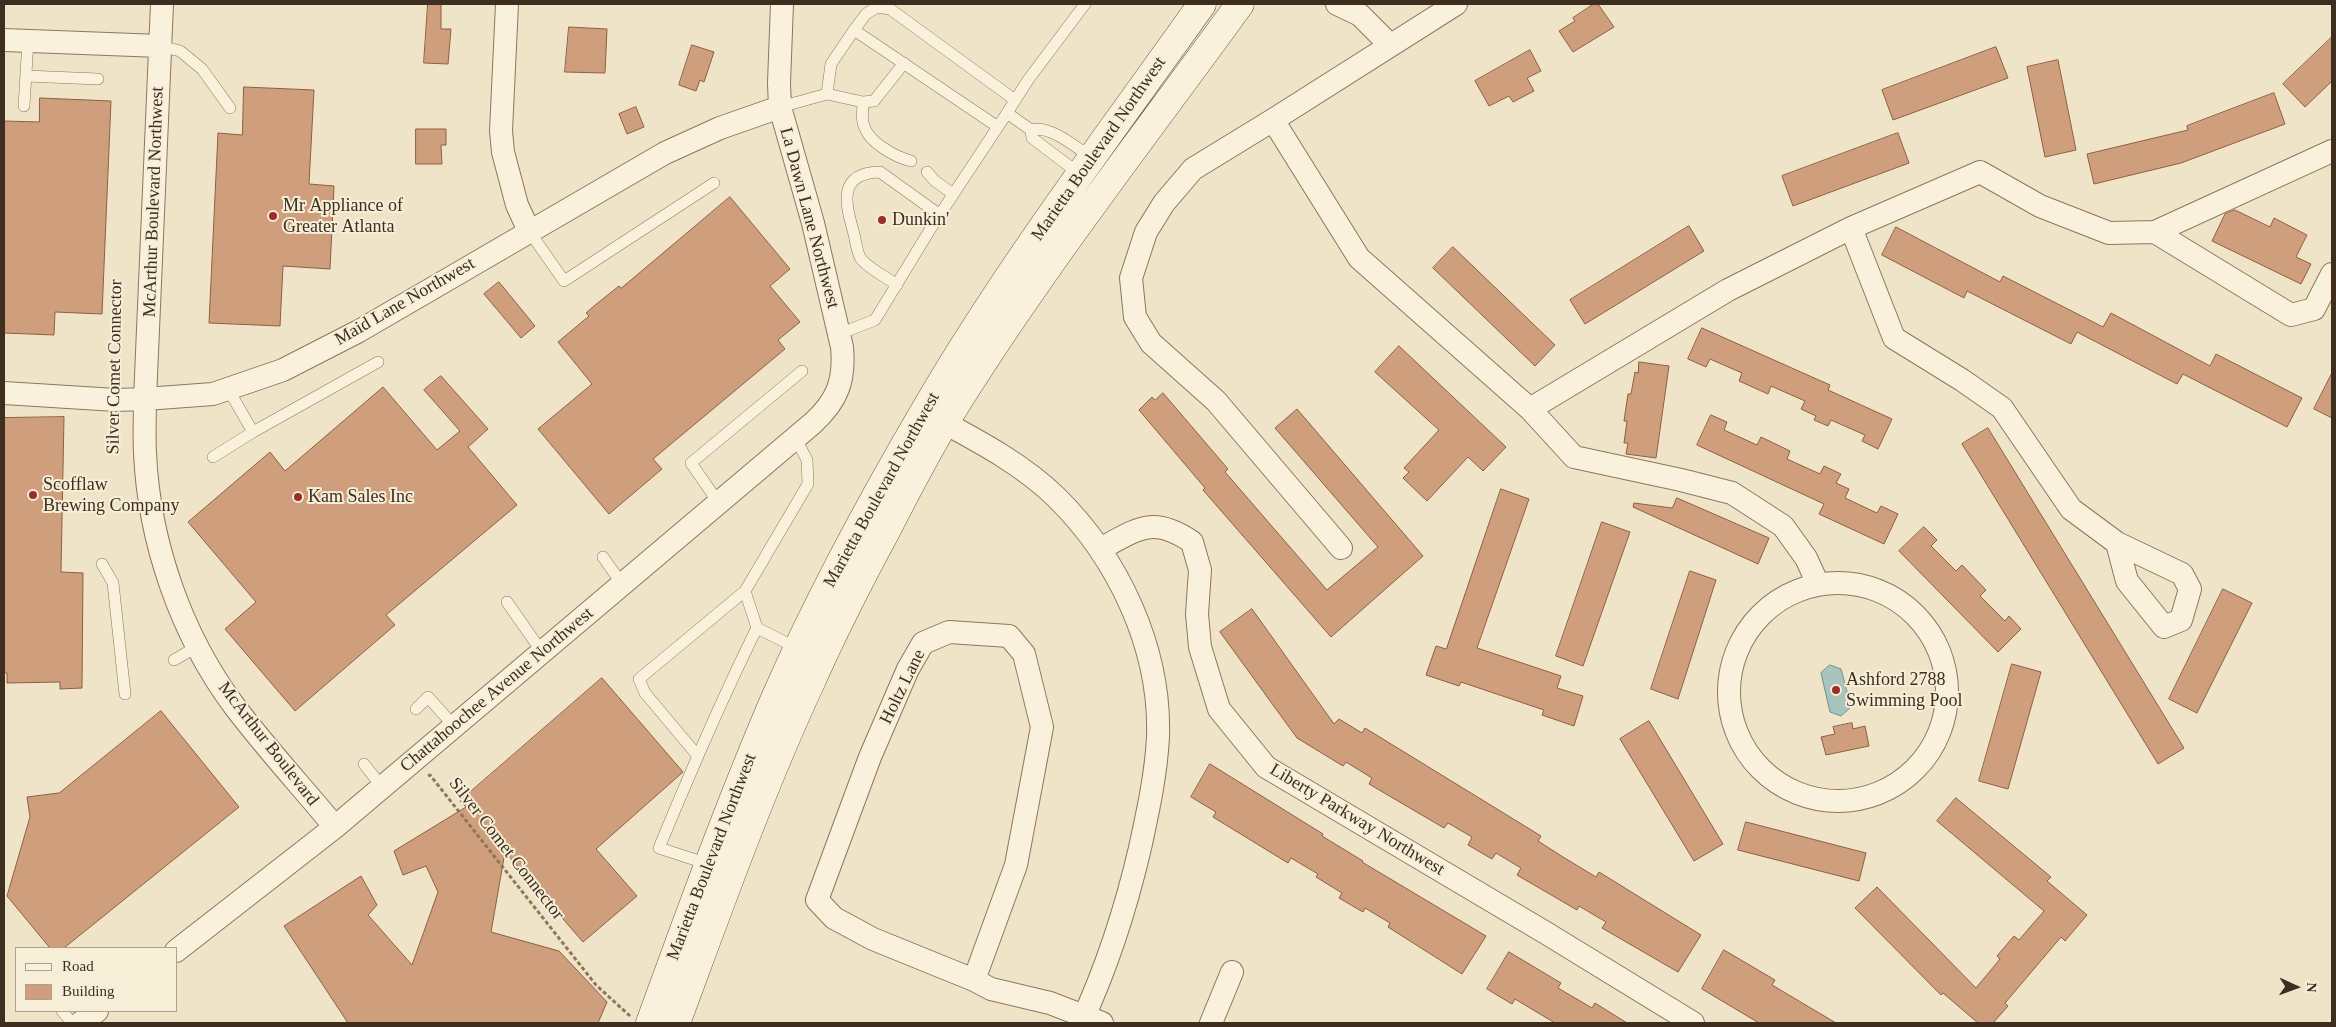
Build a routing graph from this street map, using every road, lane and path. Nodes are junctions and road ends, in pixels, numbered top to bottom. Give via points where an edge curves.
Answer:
1 (162, 4) edge
2 (507, 4) edge
3 (782, 4) edge
4 (1085, 4) edge
5 (1202, 4) edge
6 (1240, 4) edge
7 (1337, 4) edge
8 (1456, 4) edge
9 (854, 30) junction
10 (4, 40) edge
11 (28, 41) junction
12 (1390, 45) junction
13 (160, 46) junction
14 (904, 64) junction
15 (26, 76) junction
16 (98, 79) dead end
17 (828, 94) junction
18 (1015, 100) junction
19 (863, 102) junction
20 (24, 106) dead end
21 (780, 107) junction
22 (230, 108) dead end
23 (1007, 113) junction
24 (1273, 120) junction
25 (998, 127) junction
26 (1031, 130) junction
27 (2332, 151) edge
28 (908, 165) dead end
29 (1087, 167) junction
30 (927, 177) dead end
31 (714, 183) dead end
32 (953, 194) junction
33 (940, 215) junction
34 (1851, 228) junction
35 (529, 230) junction
36 (2155, 232) junction
37 (2332, 274) edge
38 (897, 285) junction
39 (839, 334) junction
40 (378, 362) dead end
41 (802, 371) dead end
42 (228, 389) junction
43 (4, 393) edge
44 (145, 399) junction
45 (1530, 409) junction
46 (934, 417) junction
47 (813, 423) joint
48 (253, 432) junction
49 (796, 438) junction
50 (213, 457) dead end
51 (718, 502) junction
52 (2117, 543) dead end
53 (1340, 548) dead end
54 (1100, 549) junction
55 (604, 557) dead end
56 (102, 564) dead end
57 (622, 584) junction
58 (1818, 584) junction
59 (745, 591) junction
60 (506, 602) dead end
61 (757, 628) junction
62 (198, 646) junction
63 (799, 649) junction
64 (542, 652) junction
65 (174, 660) dead end
66 (125, 694) dead end
67 (416, 709) dead end
68 (454, 726) junction
69 (697, 754) junction
70 (364, 764) dead end
71 (422, 781) dead end
72 (382, 787) junction
73 (335, 827) junction
74 (708, 864) junction
75 (178, 949) edge
76 (1232, 972) dead end
77 (974, 980) junction
78 (63, 1012) edge
79 (96, 1012) edge
80 (1090, 1021) edge
81 (642, 1022) edge
82 (72, 1023) edge
83 (80, 1023) edge
84 (676, 1023) edge
85 (1211, 1023) edge
86 (1693, 1023) edge

1 - 13 street, McArthur Boulevard Northwest
2 - 35 street via 501,131 503,152 517,205
3 - 21 street, La Dawn Lane Northwest
4 - 18 lane
5 - 29 main road, Marietta Boulevard Northwest
6 - 46 main road via 1057,256
7 - 12 street via 1360,15
8 - 12 street
9 - 14 lane
9 - 17 lane via 831,64
9 - 18 lane via 866,14 878,7 890,9
10 - 11 street
11 - 13 street
11 - 15 lane
12 - 24 street
13 - 22 lane via 180,50 202,68
13 - 44 street, McArthur Boulevard Northwest
14 - 19 lane via 874,101
14 - 25 lane
15 - 16 lane
15 - 20 lane
17 - 19 lane
17 - 21 lane
18 - 23 lane
19 - 28 lane via 864,127 872,138
21 - 35 street, Maid Lane Northwest via 720,128 665,153
21 - 39 street, La Dawn Lane Northwest via 813,223
23 - 25 lane
23 - 26 lane
24 - 45 street via 1359,258
24 - 53 street via 1193,169 1164,203 1146,232 1131,278 1135,317 1151,343 1216,401
25 - 32 lane
26 - 29 lane via 1032,138
26 - 29 lane via 1040,128 1050,132
27 - 36 street
29 - 46 main road, Marietta Boulevard Northwest via 960,352
30 - 32 lane
31 - 35 lane via 564,281
32 - 33 lane
33 - 38 lane
33 - 38 lane via 880,172 868,172 850,184 846,194 847,208 861,259
34 - 36 street via 1980,172 2040,206 2108,233
34 - 45 street via 1728,290
34 - 52 street via 1894,338 2002,408 2071,509
35 - 42 street, Maid Lane Northwest via 359,331 283,370
36 - 37 street via 2291,315 2314,309
38 - 39 lane via 875,320
39 - 47 street, La Dawn Lane Northwest via 844,368 841,382 836,397
40 - 48 lane
41 - 51 lane via 692,463
42 - 44 street, Maid Lane Northwest via 213,394
42 - 48 lane
43 - 44 street, Maid Lane Northwest
44 - 62 street, McArthur Boulevard via 145,453 151,509 164,564
45 - 58 street via 1574,457 1732,493 1783,526 1806,558
46 - 54 street via 1034,478 1073,516
46 - 63 main road, Marietta Boulevard Northwest via 825,593
46 - 84 main road via 809,686 730,877
47 - 49 street, Chattahoochee Avenue Northwest
48 - 50 lane
49 - 51 street, Chattahoochee Avenue Northwest
49 - 59 lane via 807,460 808,484
51 - 57 street, Chattahoochee Avenue Northwest
54 - 80 street via 1132,609 1144,641 1152,674 1158,736 1152,793 1130,891 1098,986
54 - 86 street, Liberty Parkway Northwest via 1149,526 1173,529 1192,542 1200,570 1200,647 1219,709 1266,767
55 - 57 lane
56 - 66 lane via 113,583
57 - 64 street, Chattahoochee Avenue Northwest
58 - 58 street via 1862,584 1902,602 1932,634 1946,676 1944,719 1925,759 1892,787 1851,801 1809,797 1772,779 1744,748 1730,708 1732,666 1749,628 1779,599
59 - 61 lane
59 - 69 lane via 640,679 645,693
60 - 64 lane
61 - 63 lane
61 - 69 lane
62 - 65 lane
62 - 73 street, McArthur Boulevard via 234,707
63 - 74 main road, Marietta Boulevard Northwest via 742,776
64 - 68 street, Chattahoochee Avenue Northwest
67 - 68 lane via 428,697
68 - 72 street, Chattahoochee Avenue Northwest
69 - 74 lane via 659,848
70 - 72 lane
71 - 81 path, Silver Comet Connector via 430,774 596,985
72 - 73 street, Chattahoochee Avenue Northwest
73 - 75 street, Chattahoochee Avenue Northwest
74 - 81 main road, Marietta Boulevard Northwest
76 - 85 street
77 - 77 street, Holtz Lane via 873,939 834,918 817,900 870,757 908,669 923,643 949,632 1009,636 1024,654 1042,727 1016,865
77 - 80 street, Holtz Lane via 991,989 1050,1003
78 - 82 lane
79 - 83 street

